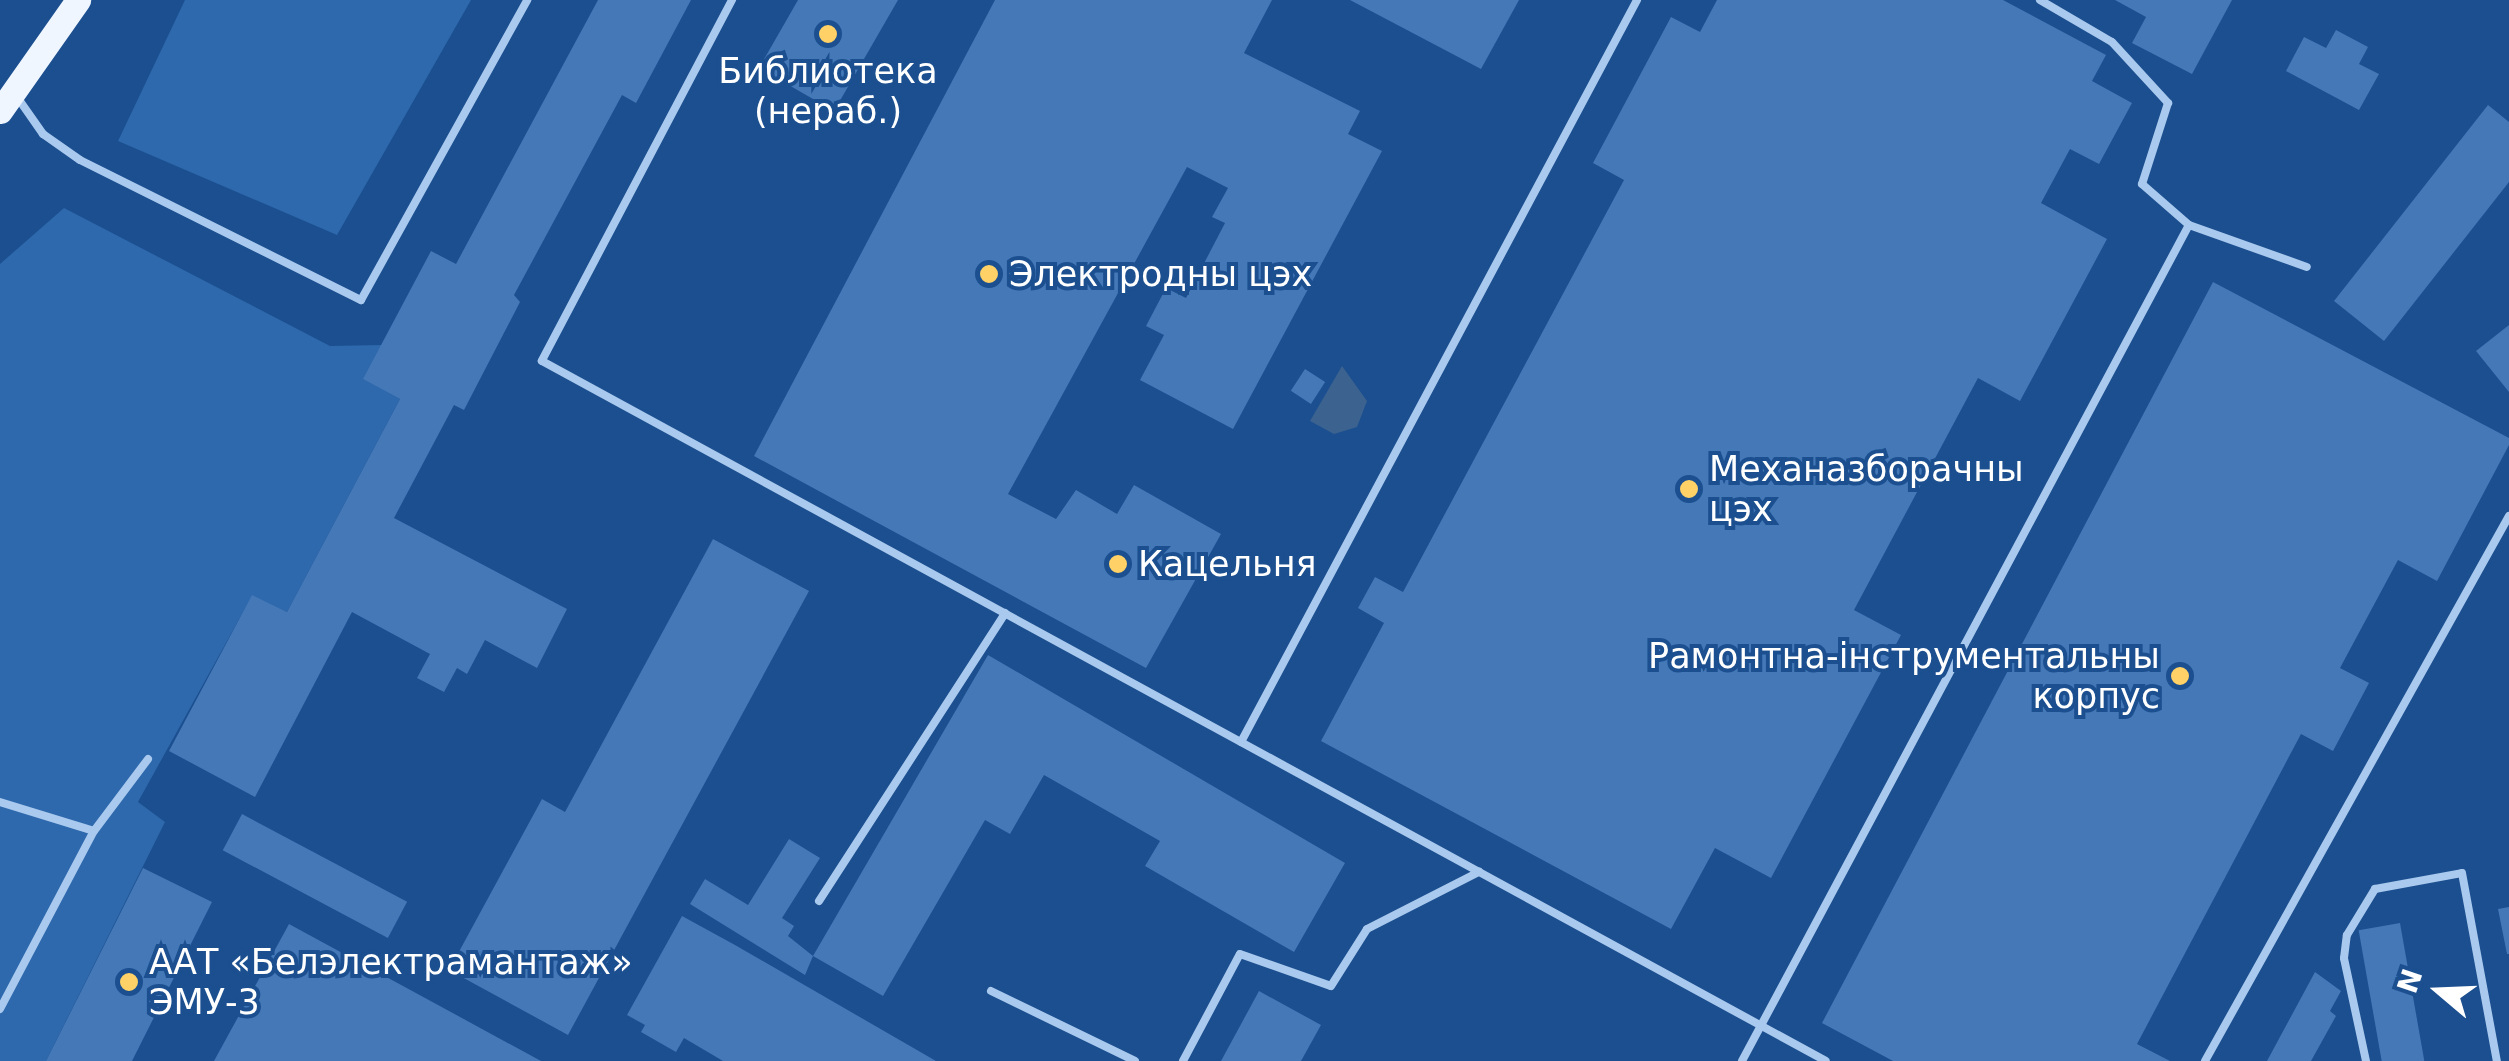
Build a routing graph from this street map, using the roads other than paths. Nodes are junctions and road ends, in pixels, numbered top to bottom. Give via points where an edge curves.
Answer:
1 (78, 0) edge
2 (527, 0) edge
3 (732, 0) edge
4 (1637, 0) edge
5 (2040, 0) edge
6 (7, 102) edge
7 (2189, 225) junction
8 (2307, 266) dead end
9 (2509, 516) edge
10 (1005, 613) junction
11 (1241, 742) junction
12 (148, 759) dead end
13 (0, 802) edge
14 (94, 831) junction
15 (1479, 872) junction
16 (819, 901) dead end
17 (991, 990) dead end
18 (0, 1009) edge
19 (1761, 1025) junction
20 (1135, 1061) edge
21 (1183, 1061) edge
22 (1742, 1061) edge
23 (1826, 1061) edge
24 (2205, 1061) edge
25 (2366, 1061) edge
26 (2496, 1061) edge

1 - 6 main road
2 - 6 lane via 361,300 80,160
3 - 10 lane via 542,361
4 - 11 lane
5 - 7 lane via 2112,42 2168,103 2142,184
7 - 8 lane
7 - 19 lane
9 - 24 lane
10 - 11 lane
10 - 16 lane
11 - 15 lane
12 - 14 lane
13 - 14 lane
14 - 18 lane
15 - 19 lane
15 - 21 lane via 1367,929 1331,986 1240,954
17 - 20 lane
19 - 22 lane
19 - 23 lane
25 - 26 lane via 2344,958 2347,936 2375,889 2462,873

